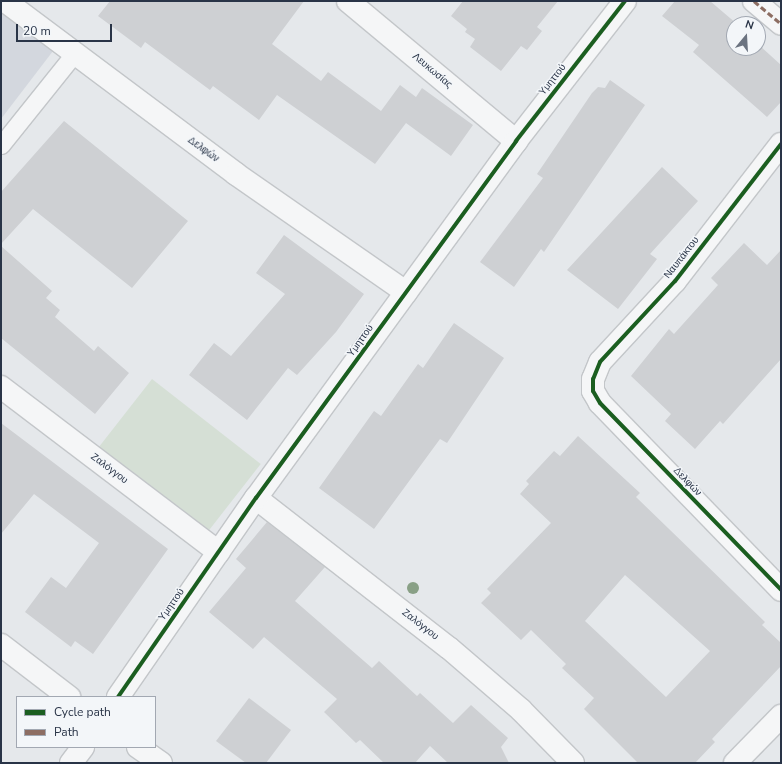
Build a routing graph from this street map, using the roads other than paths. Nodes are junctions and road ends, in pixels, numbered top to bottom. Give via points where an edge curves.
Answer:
1 (4, 1) edge
2 (625, 1) edge
3 (754, 1) edge
4 (361, 5) edge
5 (781, 24) edge
6 (74, 54) junction
7 (516, 141) junction
8 (781, 144) edge
9 (1, 145) edge
10 (406, 292) junction
11 (593, 379) joint
12 (1, 387) edge
13 (256, 498) junction
14 (218, 552) junction
15 (781, 590) edge
16 (1, 645) edge
17 (68, 696) edge
18 (119, 696) edge
19 (781, 716) edge
20 (81, 748) edge
21 (139, 748) edge
22 (71, 763) edge
23 (161, 763) edge
24 (573, 763) edge
25 (735, 763) edge

1 - 6 street, Δελφών
2 - 7 street, Υμηττού
3 - 5 street
4 - 7 street, Λευκωσίας
6 - 9 lane
6 - 10 street, Δελφών via 236,174
7 - 10 street, Υμηττού
8 - 11 street, Ναυπάκτου via 675,281 600,362
10 - 13 street, Υμηττού
11 - 15 street, Δελφών via 593,391 600,403
12 - 14 street, Ζαλόγγου
13 - 14 street, Υμηττού
13 - 24 street, Ζαλόγγου via 449,648 520,710
14 - 18 street, Υμηττού
16 - 17 street
19 - 25 street
20 - 22 street
21 - 23 street

